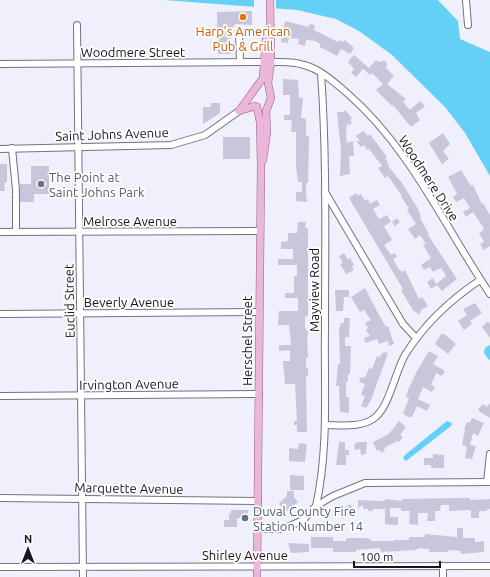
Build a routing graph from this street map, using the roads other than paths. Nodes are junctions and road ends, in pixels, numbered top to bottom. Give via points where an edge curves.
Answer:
1 (265, 0) edge
2 (270, 0) edge
3 (466, 0) edge
4 (268, 10) junction
5 (77, 25) dead end
6 (468, 25) dead end
7 (266, 33) junction
8 (240, 62) junction
9 (268, 62) junction
10 (78, 63) junction
11 (0, 64) edge
12 (321, 73) junction
13 (258, 88) junction
14 (269, 91) junction
15 (251, 96) junction
16 (268, 104) junction
17 (256, 106) junction
18 (239, 111) junction
19 (0, 148) edge
20 (12, 148) junction
21 (79, 148) junction
22 (261, 165) junction
23 (325, 190) junction
24 (259, 231) junction
25 (0, 232) edge
26 (16, 232) junction
27 (79, 232) junction
28 (480, 280) junction
29 (490, 294) edge
30 (259, 312) junction
31 (0, 314) edge
32 (80, 314) junction
33 (416, 338) junction
34 (259, 394) junction
35 (0, 396) edge
36 (82, 396) junction
37 (324, 425) junction
38 (490, 454) edge
39 (489, 482) edge
40 (0, 498) edge
41 (83, 499) junction
42 (258, 501) junction
43 (316, 506) junction
44 (258, 529) junction
45 (258, 566) junction
46 (443, 566) junction
47 (490, 566) edge
48 (0, 567) edge
49 (83, 567) junction
50 (83, 577) edge
51 (257, 577) edge
52 (443, 577) edge

1 - 4 main road
2 - 4 main road
3 - 6 street
4 - 7 main road
4 - 9 main road
5 - 10 street, Euclid Street
7 - 8 street via 239,33
7 - 9 main road
8 - 9 street, Woodmere Street
8 - 10 street, Woodmere Street
9 - 12 street, Woodmere Drive via 297,63
9 - 13 main road
9 - 14 main road
10 - 11 street, Woodmere Street
10 - 21 street, Euclid Street
12 - 23 street, Mayview Road
12 - 28 street, Woodmere Drive via 358,102 400,150 421,180
13 - 14 main road via 266,88
13 - 15 main road
14 - 16 main road via 271,98
15 - 17 main road, Herschel Street
15 - 18 main road, Saint Johns Avenue
16 - 17 main road
16 - 22 main road via 267,138
17 - 18 main road, Saint Johns Avenue
17 - 22 main road, Herschel Street via 260,122
18 - 21 street, Saint Johns Avenue via 205,135 171,146
19 - 20 street, Saint Johns Avenue
20 - 21 street, Saint Johns Avenue
20 - 26 street
21 - 27 street, Euclid Street
22 - 24 main road, Herschel Street
23 - 33 street via 403,324
23 - 37 street, Mayview Road
24 - 27 street, Melrose Avenue
24 - 30 main road, Herschel Street
25 - 26 street, Melrose Avenue
26 - 27 street, Melrose Avenue
27 - 32 street, Euclid Street
28 - 29 street, Woodmere Drive
28 - 33 street via 442,308
30 - 32 street, Beverly Avenue
30 - 34 main road, Herschel Street
31 - 32 street, Beverly Avenue
32 - 36 street, Euclid Street
33 - 37 street via 397,370 378,415 362,424
34 - 36 street, Irvington Avenue
34 - 42 main road, Herschel Street
35 - 36 street, Irvington Avenue
36 - 41 street, Euclid Street
37 - 43 street, Mayview Road via 321,482
38 - 39 street
39 - 43 street via 365,483
40 - 41 street, Marquette Avenue
41 - 42 street, Marquette Avenue
41 - 49 street, Euclid Street
42 - 44 main road, Herschel Street
43 - 44 street via 303,520 290,526 280,529
44 - 45 main road, Herschel Street
45 - 46 street, Shirley Avenue
45 - 49 street, Shirley Avenue
45 - 51 main road, Herschel Street
46 - 47 street, Shirley Avenue
46 - 52 street
48 - 49 street, Shirley Avenue
49 - 50 street, Euclid Street

